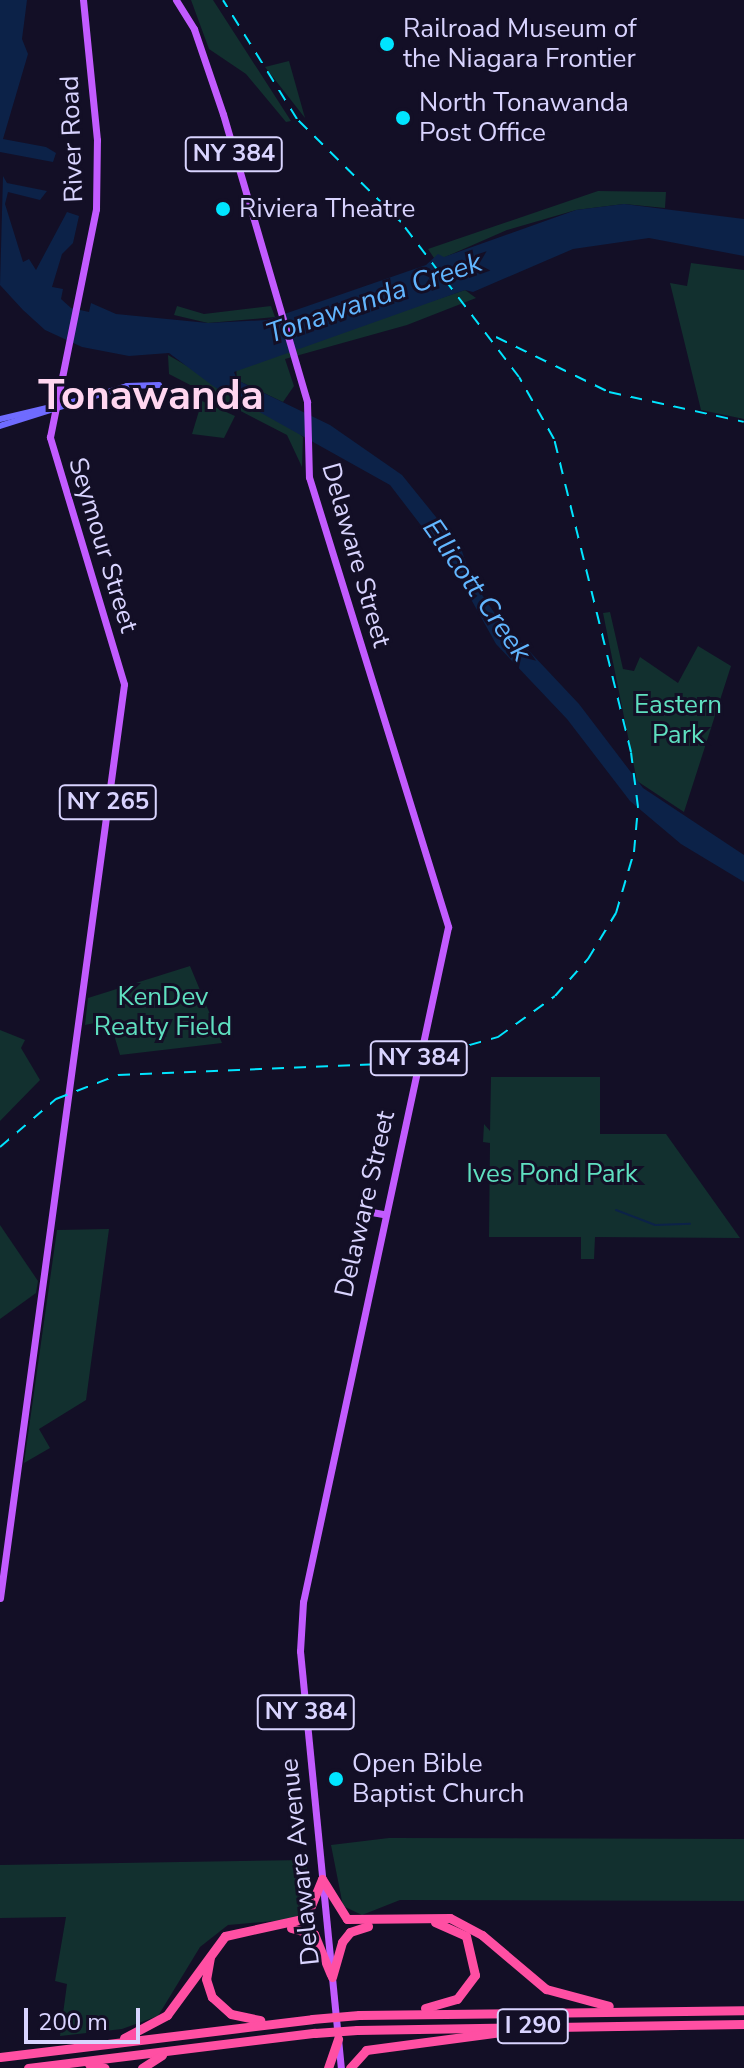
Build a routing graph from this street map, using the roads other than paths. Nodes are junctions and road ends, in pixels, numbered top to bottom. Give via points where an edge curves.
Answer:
1 (83, 0) edge
2 (176, 0) edge
3 (74, 323) joint
4 (159, 385) dead end
5 (54, 407) junction
6 (0, 419) edge
7 (0, 426) edge
8 (366, 1211) dead end
9 (383, 1214) junction
10 (0, 1598) edge
11 (300, 1651) joint
12 (322, 1879) junction
13 (332, 1977) junction
14 (632, 2010) junction
15 (744, 2010) edge
16 (396, 2014) junction
17 (275, 2022) junction
18 (744, 2024) edge
19 (550, 2027) junction
20 (338, 2039) junction
21 (105, 2044) junction
22 (181, 2049) junction
23 (0, 2057) edge
24 (45, 2066) junction
25 (28, 2068) edge
26 (105, 2068) edge
27 (142, 2068) edge
28 (328, 2068) edge
29 (341, 2068) edge
30 (350, 2068) edge

1 - 3 main road, River Road / NY 265 via 98,162
2 - 9 main road, Delaware Street / NY 384 via 194,29 223,114 307,402 309,477 448,927
3 - 5 main road, Seymour Street / NY 265
4 - 5 main road
5 - 6 main road
5 - 7 main road
5 - 10 main road, Seymour Street / NY 265 via 50,440 124,684
8 - 9 main road
9 - 11 main road, Delaware Street / NY 384 via 304,1596
11 - 12 main road, Delaware Avenue / NY 384
12 - 13 main road, Delaware Avenue / NY 384
12 - 14 highway via 347,1919 450,1918 482,1935 546,1989
12 - 21 highway via 306,1918 225,1936 160,2022
13 - 16 highway via 342,1942 360,1927 423,1921 455,1927 474,1950 471,1984 450,2003
13 - 17 highway via 319,1942 304,1929 248,1932 223,1941 207,1962 212,1997 231,2014
13 - 20 main road, Delaware Avenue / NY 384
14 - 15 highway, I 290
14 - 16 highway, I 290
16 - 17 highway, I 290, bridge
17 - 21 highway, I 290
18 - 19 highway, I 290
19 - 22 highway, I 290, bridge via 357,2030
19 - 30 highway via 381,2046 358,2055
20 - 28 highway
20 - 29 main road, Delaware Avenue / NY 384
21 - 23 highway, I 290
22 - 24 highway, I 290
22 - 27 highway
24 - 25 highway, I 290
24 - 26 highway

